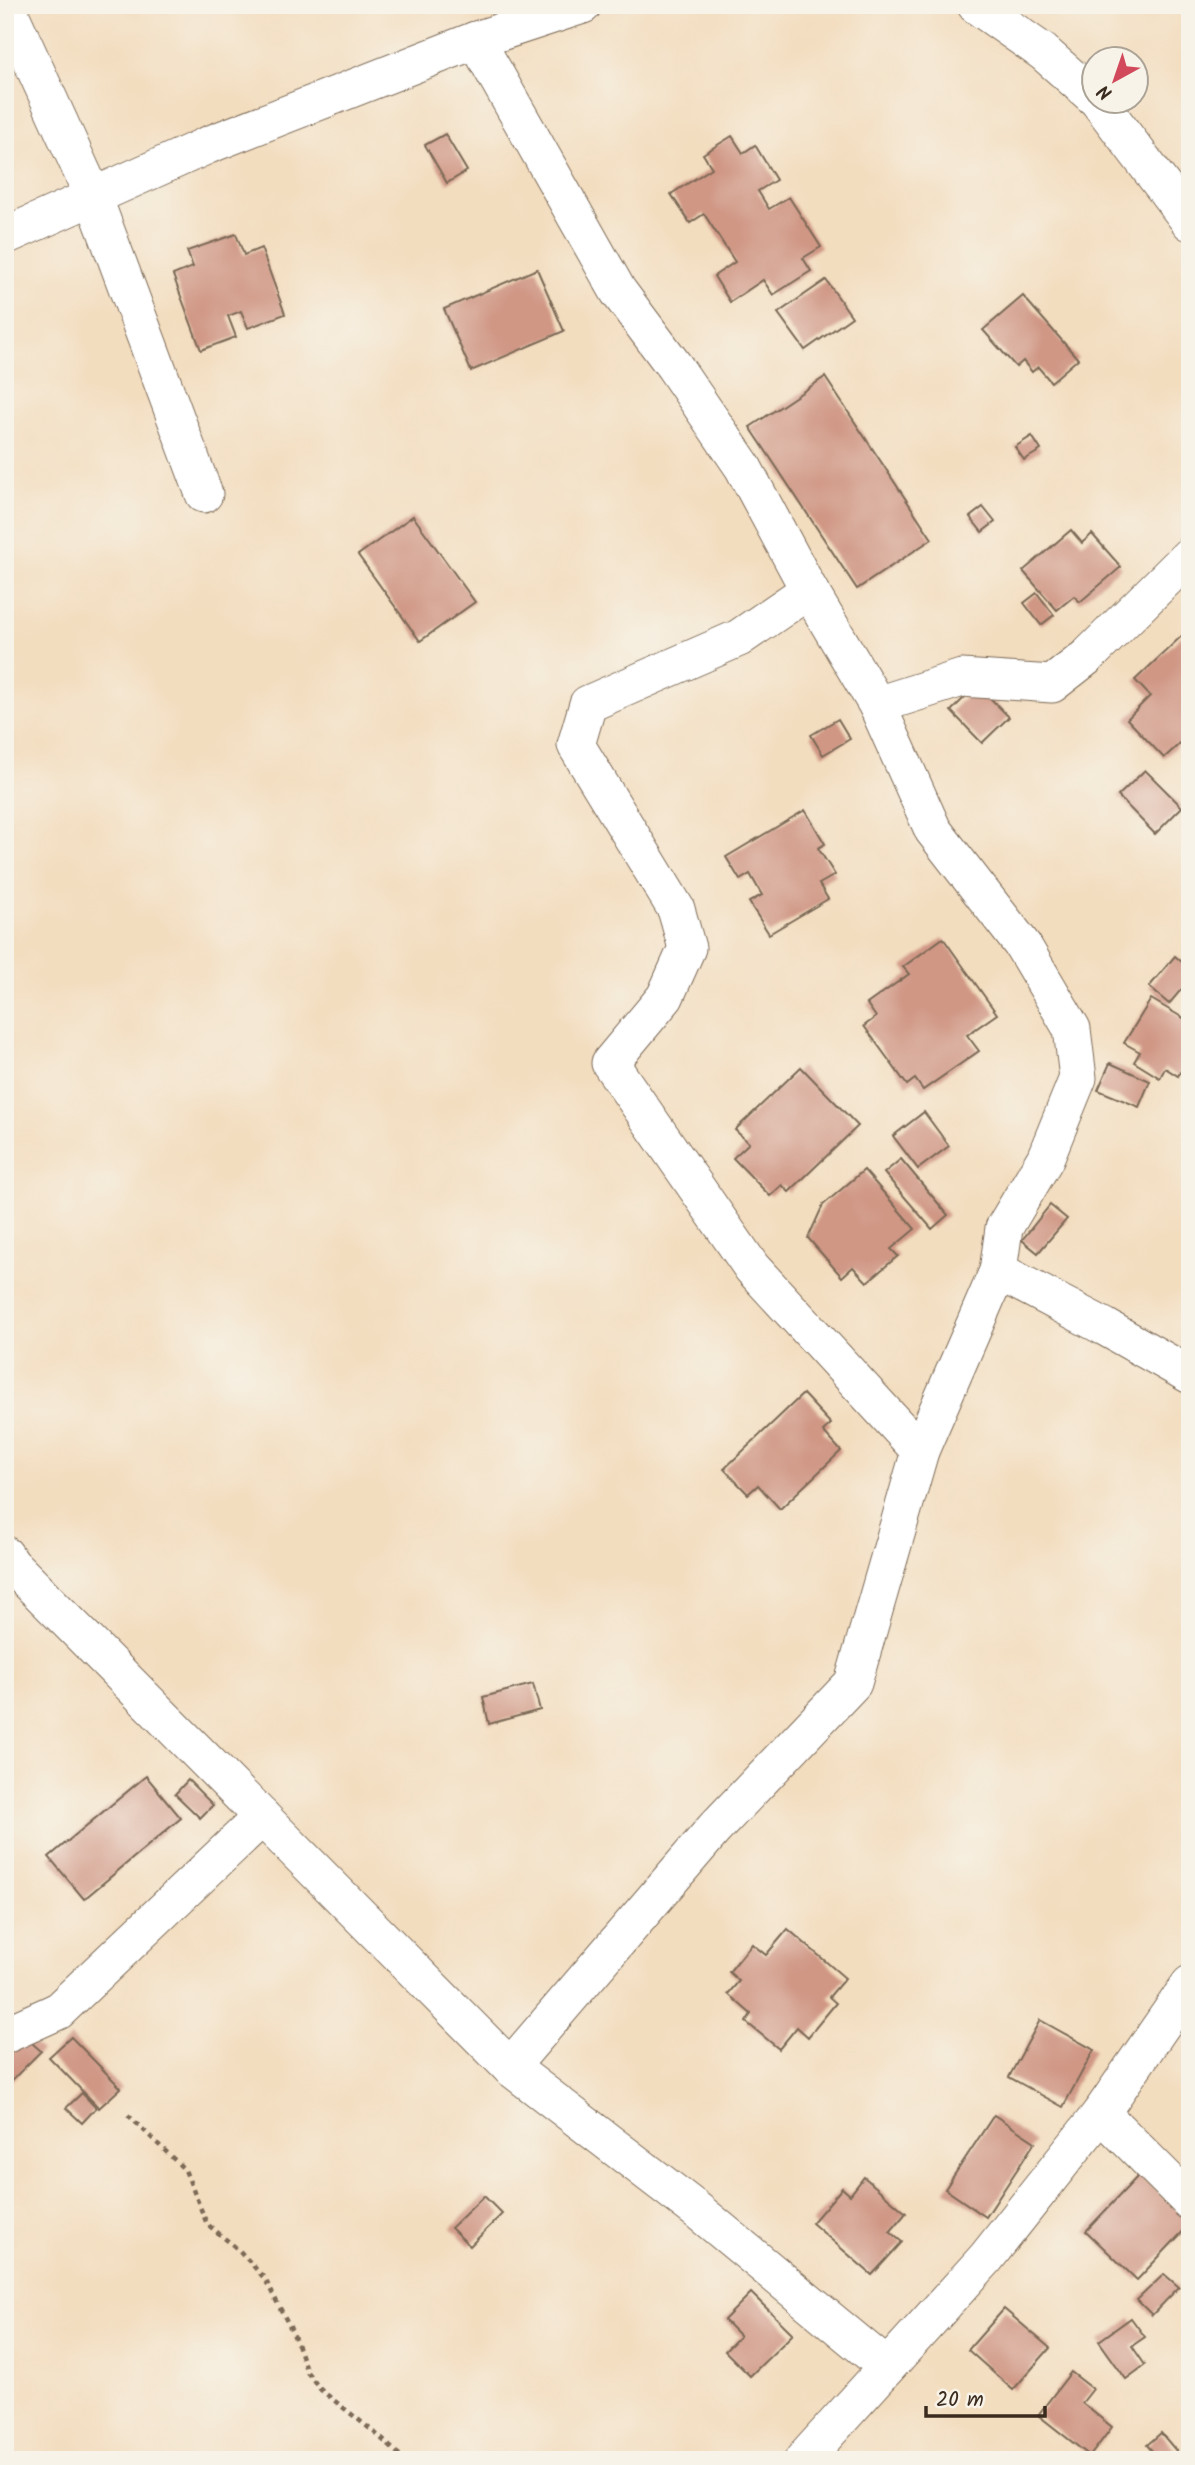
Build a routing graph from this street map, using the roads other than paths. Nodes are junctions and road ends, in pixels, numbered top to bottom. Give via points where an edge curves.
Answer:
1 (6, 5) edge
2 (583, 5) edge
3 (976, 5) edge
4 (507, 16) edge
5 (475, 40) junction
6 (1080, 84) edge
7 (1110, 116) edge
8 (93, 196) junction
9 (1190, 222) edge
10 (5, 236) edge
11 (204, 494) dead end
12 (1190, 555) edge
13 (809, 590) junction
14 (877, 705) junction
15 (998, 1271) junction
16 (1190, 1375) edge
17 (920, 1451) junction
18 (5, 1555) edge
19 (262, 1817) junction
20 (1190, 1984) edge
21 (5, 2035) edge
22 (510, 2067) junction
23 (1101, 2113) junction
24 (1190, 2202) edge
25 (887, 2367) junction
26 (803, 2460) edge

1 - 8 street
2 - 4 street
3 - 6 street via 1044,52
4 - 5 street
5 - 8 street via 208,145
5 - 13 street via 618,291 743,467
7 - 9 street
8 - 10 street
8 - 11 street
12 - 14 street via 1088,656 1052,684 962,678
13 - 14 street
13 - 17 street via 738,638 588,704 576,745 676,909 687,948 665,997 610,1063 752,1268
14 - 15 street via 933,830 1023,946 1072,1029 1078,1078 1045,1158 1004,1228
15 - 16 street
15 - 17 street
17 - 22 street via 853,1683 714,1829
18 - 19 street
19 - 21 street via 58,2011
19 - 22 street
20 - 23 street
22 - 25 street via 698,2211
23 - 24 street
23 - 25 street via 986,2258
25 - 26 street

